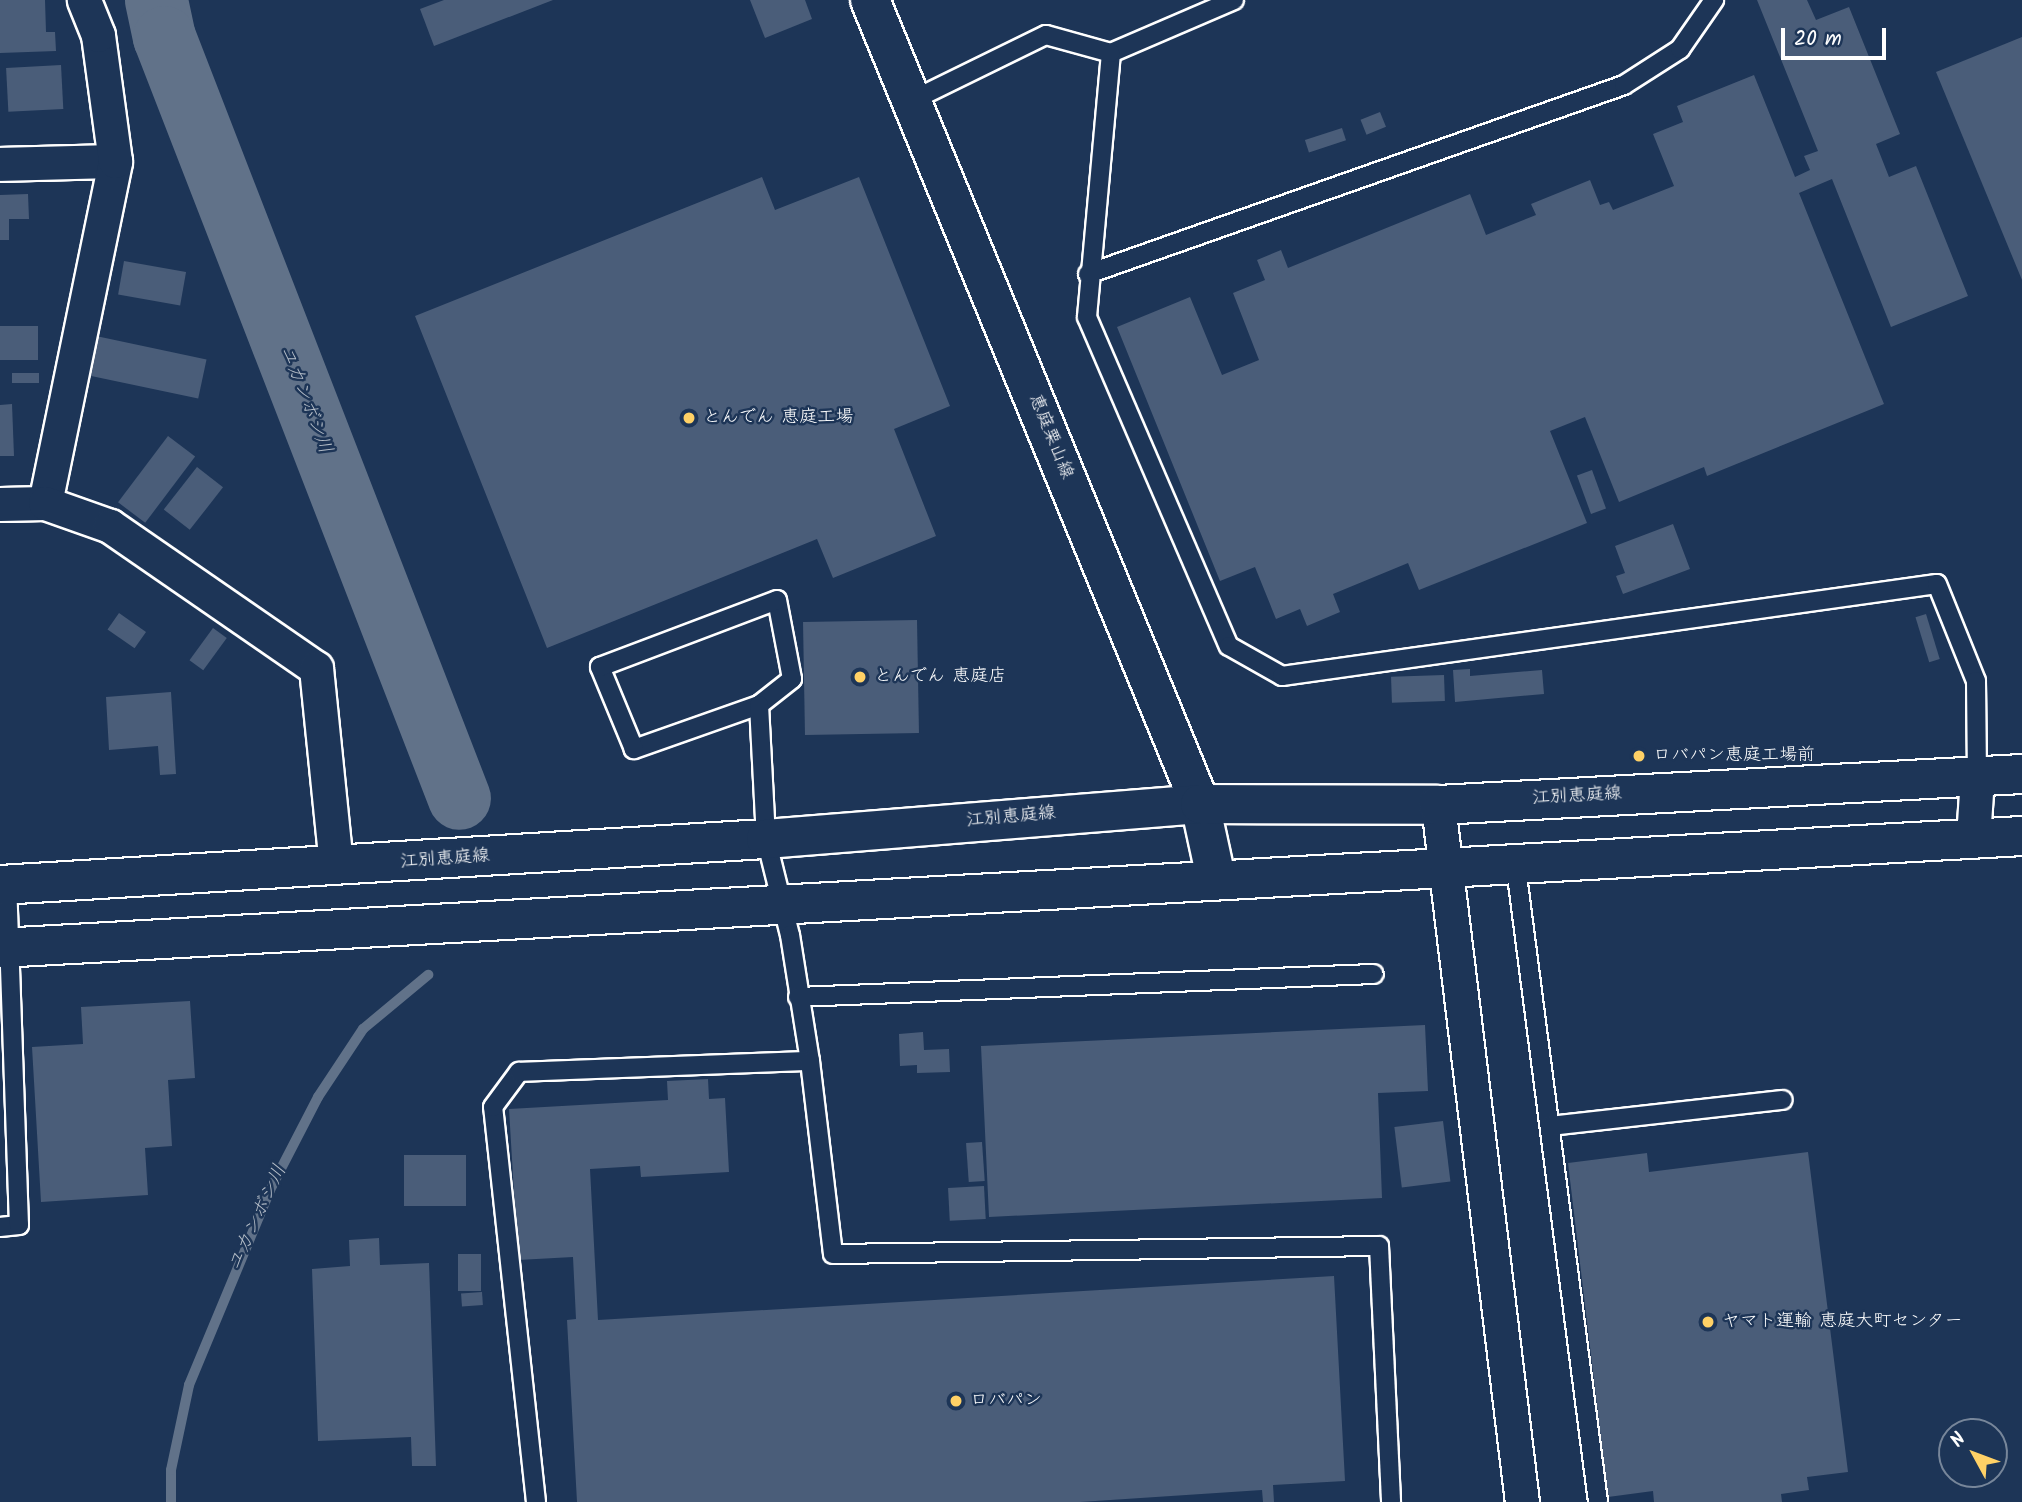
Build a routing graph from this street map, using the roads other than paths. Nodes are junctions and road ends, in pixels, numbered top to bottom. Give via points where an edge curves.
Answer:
1 (84, 0) edge
2 (870, 0) edge
3 (1234, 0) edge
4 (1714, 0) edge
5 (1111, 53) junction
6 (911, 101) junction
7 (115, 161) junction
8 (0, 164) edge
9 (1088, 274) junction
10 (45, 503) junction
11 (0, 504) edge
12 (759, 705) junction
13 (2022, 774) edge
14 (1977, 777) junction
15 (1200, 804) junction
16 (1438, 805) junction
17 (2022, 836) edge
18 (1973, 838) junction
19 (766, 839) junction
20 (1515, 860) junction
21 (336, 864) junction
22 (1447, 864) junction
23 (1216, 878) junction
24 (4, 884) edge
25 (781, 906) junction
26 (4, 947) edge
27 (1374, 974) dead end
28 (799, 997) junction
29 (810, 1061) junction
30 (1783, 1100) dead end
31 (1550, 1126) junction
32 (0, 1227) edge
33 (536, 1502) edge
34 (1391, 1502) edge
35 (1522, 1502) edge
36 (1598, 1502) edge

1 - 7 street via 98,35
2 - 6 main road, 恵庭栗山線
3 - 5 lane
4 - 9 lane via 1680,49 1624,85
5 - 6 lane via 1046,35
5 - 9 lane
6 - 15 main road, 恵庭栗山線
7 - 8 street
7 - 10 street
9 - 14 lane via 1087,317 1229,646 1282,676 1937,584 1976,681
10 - 11 street
10 - 21 street via 110,526 316,668
12 - 12 lane via 634,749 600,667 777,600 792,679
12 - 19 lane
13 - 14 main road, 江別恵庭線
14 - 16 main road, 江別恵庭線
14 - 18 street
15 - 16 main road, 江別恵庭線
15 - 19 main road, 江別恵庭線
15 - 23 main road, 恵庭栗山線
16 - 22 street
17 - 18 main road
18 - 20 main road
19 - 21 main road, 江別恵庭線
19 - 25 lane
20 - 22 main road
20 - 31 lane
21 - 24 main road, 江別恵庭線
22 - 23 main road
22 - 35 street
23 - 25 main road
24 - 26 lane
25 - 26 main road
25 - 28 lane
26 - 32 lane via 19,1225
27 - 28 lane
28 - 29 lane
29 - 33 lane via 519,1072 493,1107
29 - 34 lane via 833,1254 1379,1247
30 - 31 lane
31 - 36 lane

